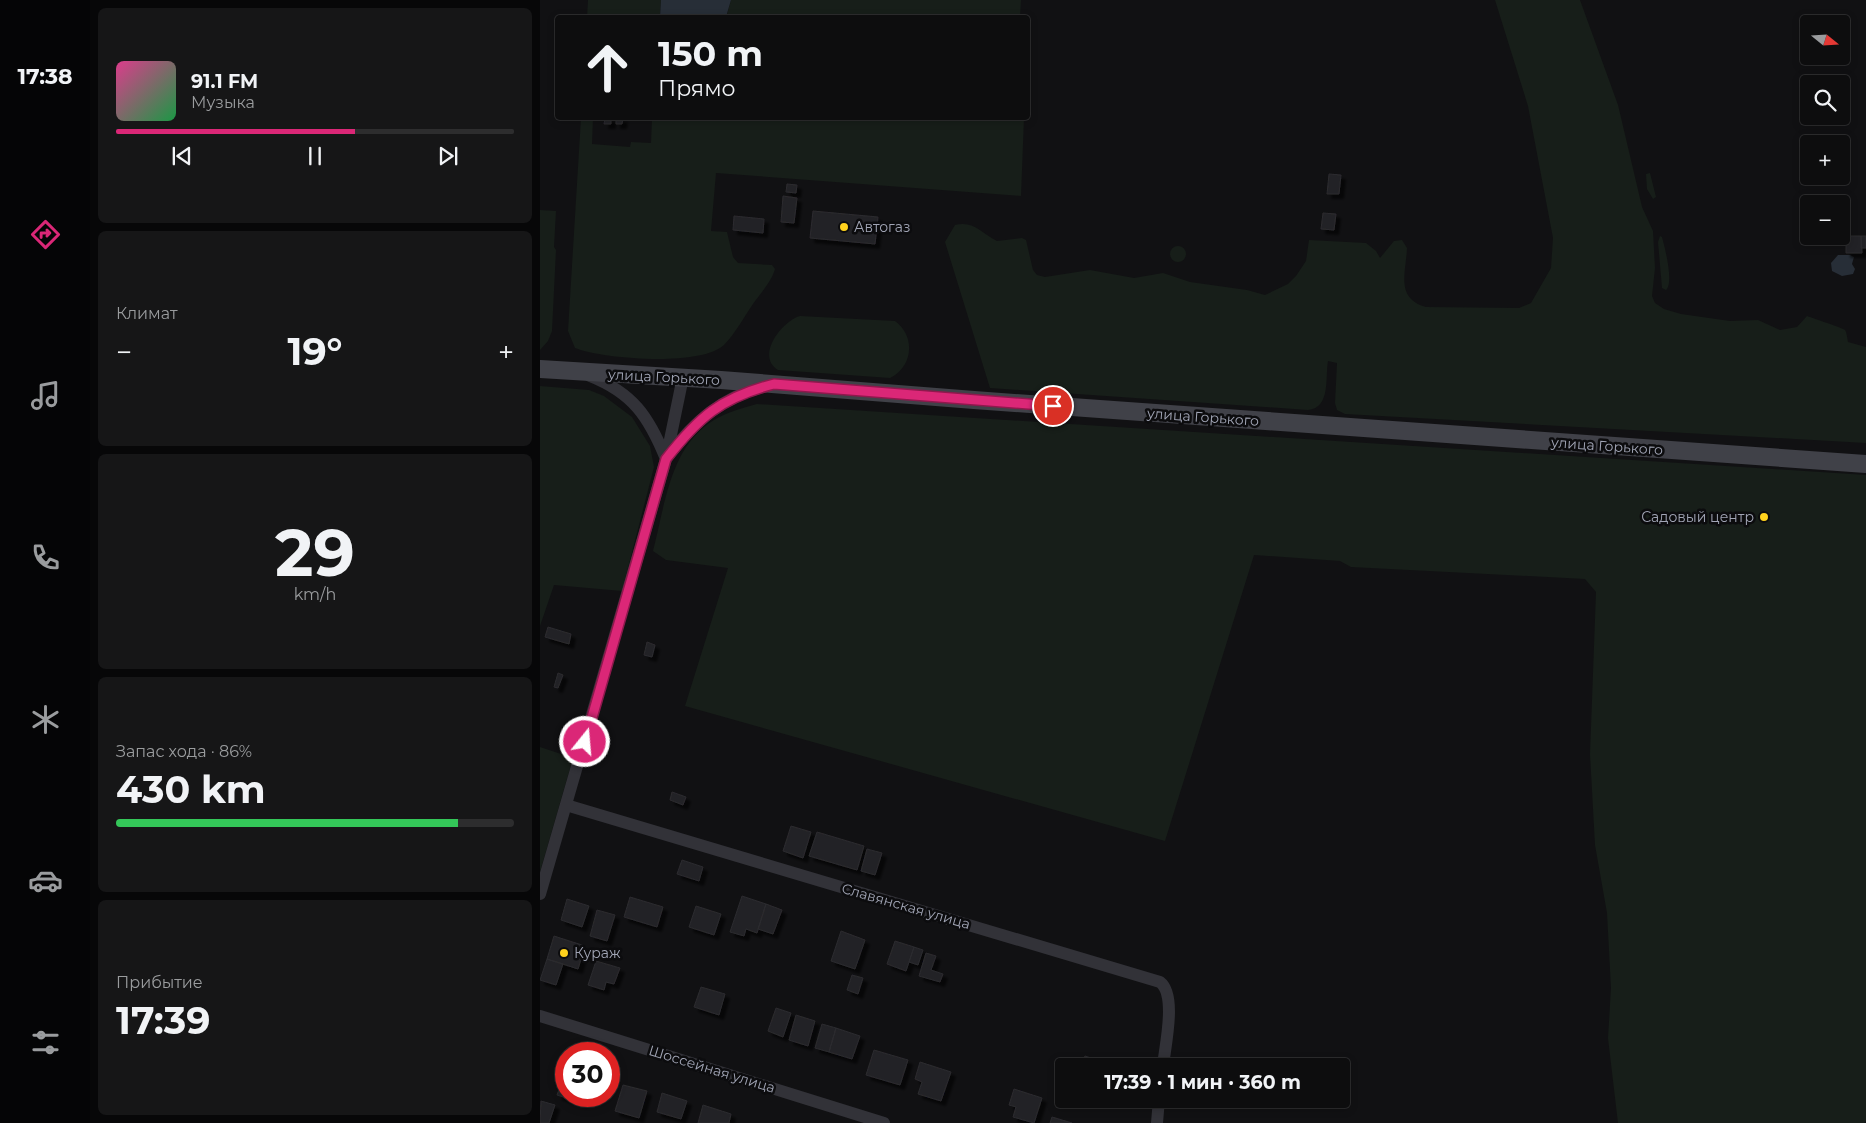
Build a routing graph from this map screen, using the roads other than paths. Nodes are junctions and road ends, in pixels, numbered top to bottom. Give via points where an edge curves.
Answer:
1 (540, 369) edge
2 (581, 372) junction
3 (683, 377) junction
4 (774, 384) junction
5 (666, 459) junction
6 (1866, 464) edge
7 (566, 805) junction
8 (540, 894) edge
9 (540, 1016) edge
10 (1164, 1058) edge
11 (1159, 1108) edge
12 (884, 1123) edge
13 (1157, 1123) edge

1 - 2 main road, улица Горького
2 - 3 main road, улица Горького
2 - 5 street via 612,386 630,399 650,423
3 - 4 main road, улица Горького
3 - 5 street
4 - 5 street via 718,405 683,437
4 - 6 main road, улица Горького
5 - 7 street
7 - 8 street
7 - 10 street, Славянская улица via 1160,982 1169,992
9 - 12 street, Шоссейная улица
11 - 13 street

